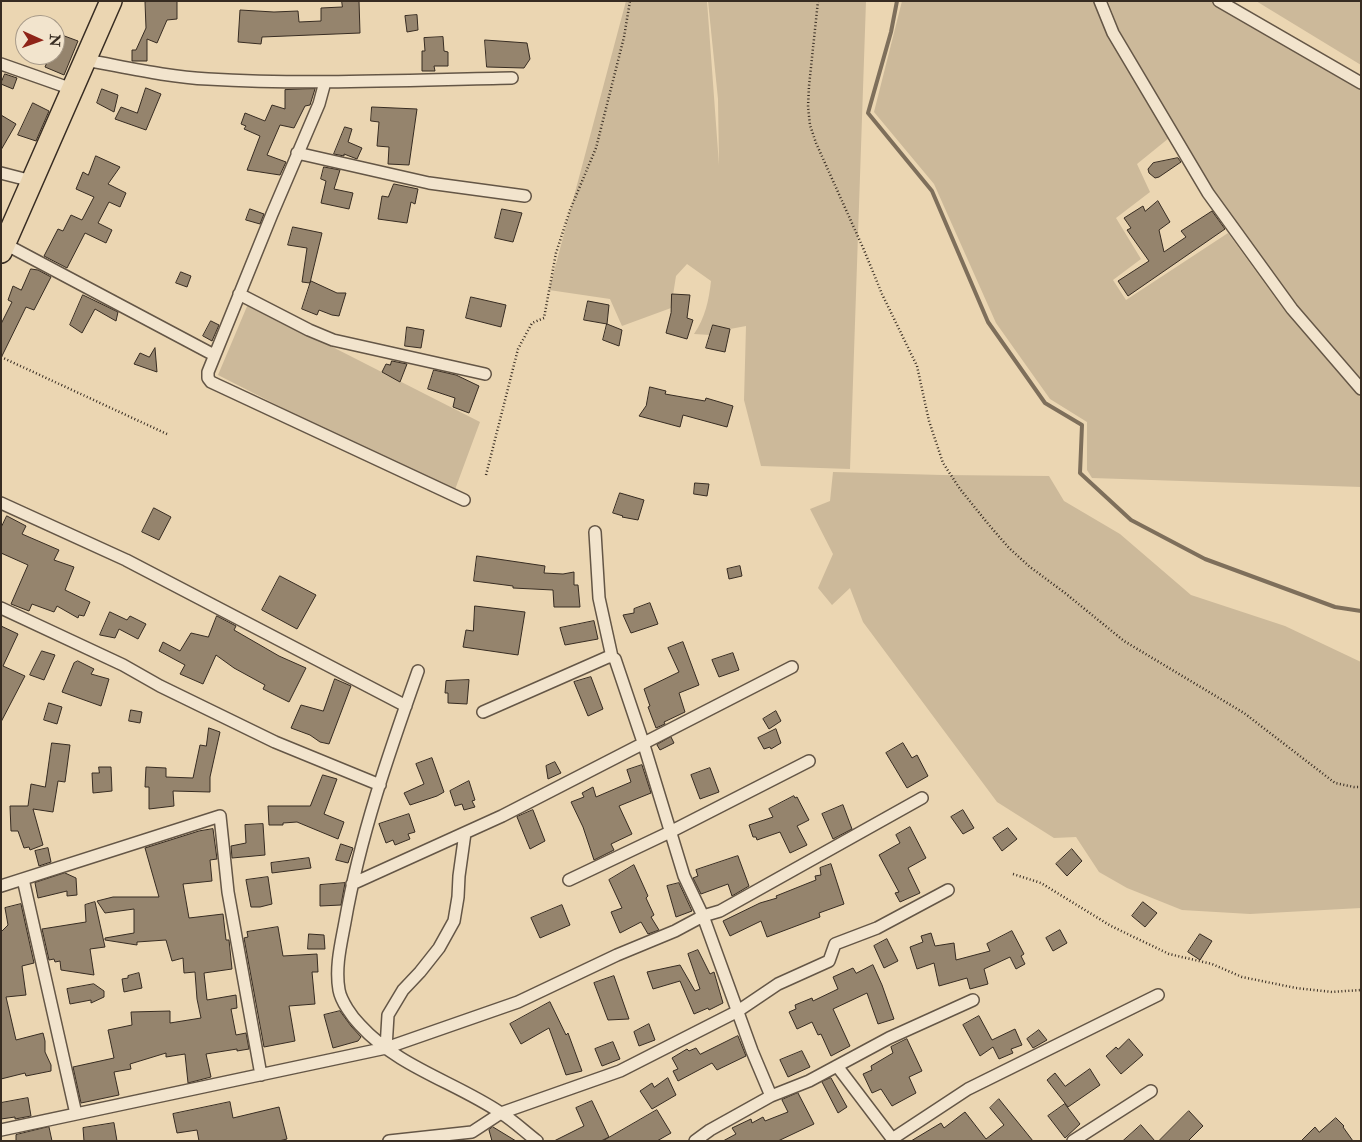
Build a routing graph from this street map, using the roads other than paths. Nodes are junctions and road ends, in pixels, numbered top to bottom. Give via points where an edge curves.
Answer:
1 (111, 1) edge
2 (1100, 1) edge
3 (1219, 1) edge
4 (85, 60) junction
5 (1, 64) edge
6 (512, 78) dead end
7 (326, 82) junction
8 (1361, 82) edge
9 (72, 89) junction
10 (298, 153) junction
11 (1, 173) edge
12 (32, 181) junction
13 (525, 196) dead end
14 (3, 248) edge
15 (239, 294) junction
16 (214, 356) junction
17 (485, 374) dead end
18 (1361, 389) edge
19 (464, 500) dead end
20 (1, 503) edge
21 (595, 532) dead end
22 (1, 608) edge
23 (612, 657) junction
24 (792, 668) dead end
25 (418, 671) dead end
26 (406, 706) junction
27 (483, 712) dead end
28 (643, 742) junction
29 (809, 761) dead end
30 (380, 784) junction
31 (922, 798) dead end
32 (670, 832) junction
33 (465, 833) junction
34 (22, 879) junction
35 (569, 880) dead end
36 (352, 884) junction
37 (1, 886) edge
38 (948, 890) dead end
39 (703, 916) junction
40 (1158, 995) dead end
41 (973, 1000) dead end
42 (738, 1011) junction
43 (386, 1048) junction
44 (837, 1066) junction
45 (261, 1075) junction
46 (1151, 1091) dead end
47 (772, 1096) junction
48 (501, 1113) junction
49 (76, 1114) junction
50 (1, 1130) edge
51 (472, 1136) edge
52 (893, 1140) edge
53 (389, 1141) edge
54 (537, 1141) edge
55 (695, 1141) edge
56 (1074, 1141) edge

1 - 4 highway
2 - 18 street via 1113,33 1208,193 1292,309
3 - 8 street
4 - 7 street via 207,79
4 - 9 highway
5 - 9 street
6 - 7 street
7 - 10 street
9 - 12 highway
10 - 13 street via 429,183
10 - 15 street
11 - 12 street
12 - 14 highway
14 - 16 street
15 - 16 street
15 - 17 street via 333,340
16 - 19 street via 208,372 211,382
20 - 26 street via 126,560
21 - 23 street via 599,598
22 - 30 street via 275,742
23 - 27 street
23 - 28 street
24 - 28 street
25 - 26 street
26 - 30 street
28 - 32 street
28 - 33 street
29 - 32 street
30 - 36 street
31 - 39 street via 727,907
32 - 35 street
32 - 39 street via 684,876
33 - 36 street
33 - 43 street via 454,921 439,948 403,990 388,1015
34 - 37 street
34 - 45 street via 220,816 228,892
34 - 49 street
36 - 43 street via 339,955 339,991 360,1025
38 - 42 street via 877,928 835,944 829,961 778,984
39 - 42 street
39 - 43 street via 518,1002
40 - 52 street via 968,1089
41 - 44 street
42 - 47 street
42 - 48 street via 620,1071
43 - 45 street
43 - 48 street via 402,1060
44 - 47 street
44 - 52 street
45 - 49 street
46 - 56 street
47 - 55 street
48 - 51 street
48 - 54 street
49 - 50 street
51 - 53 street

